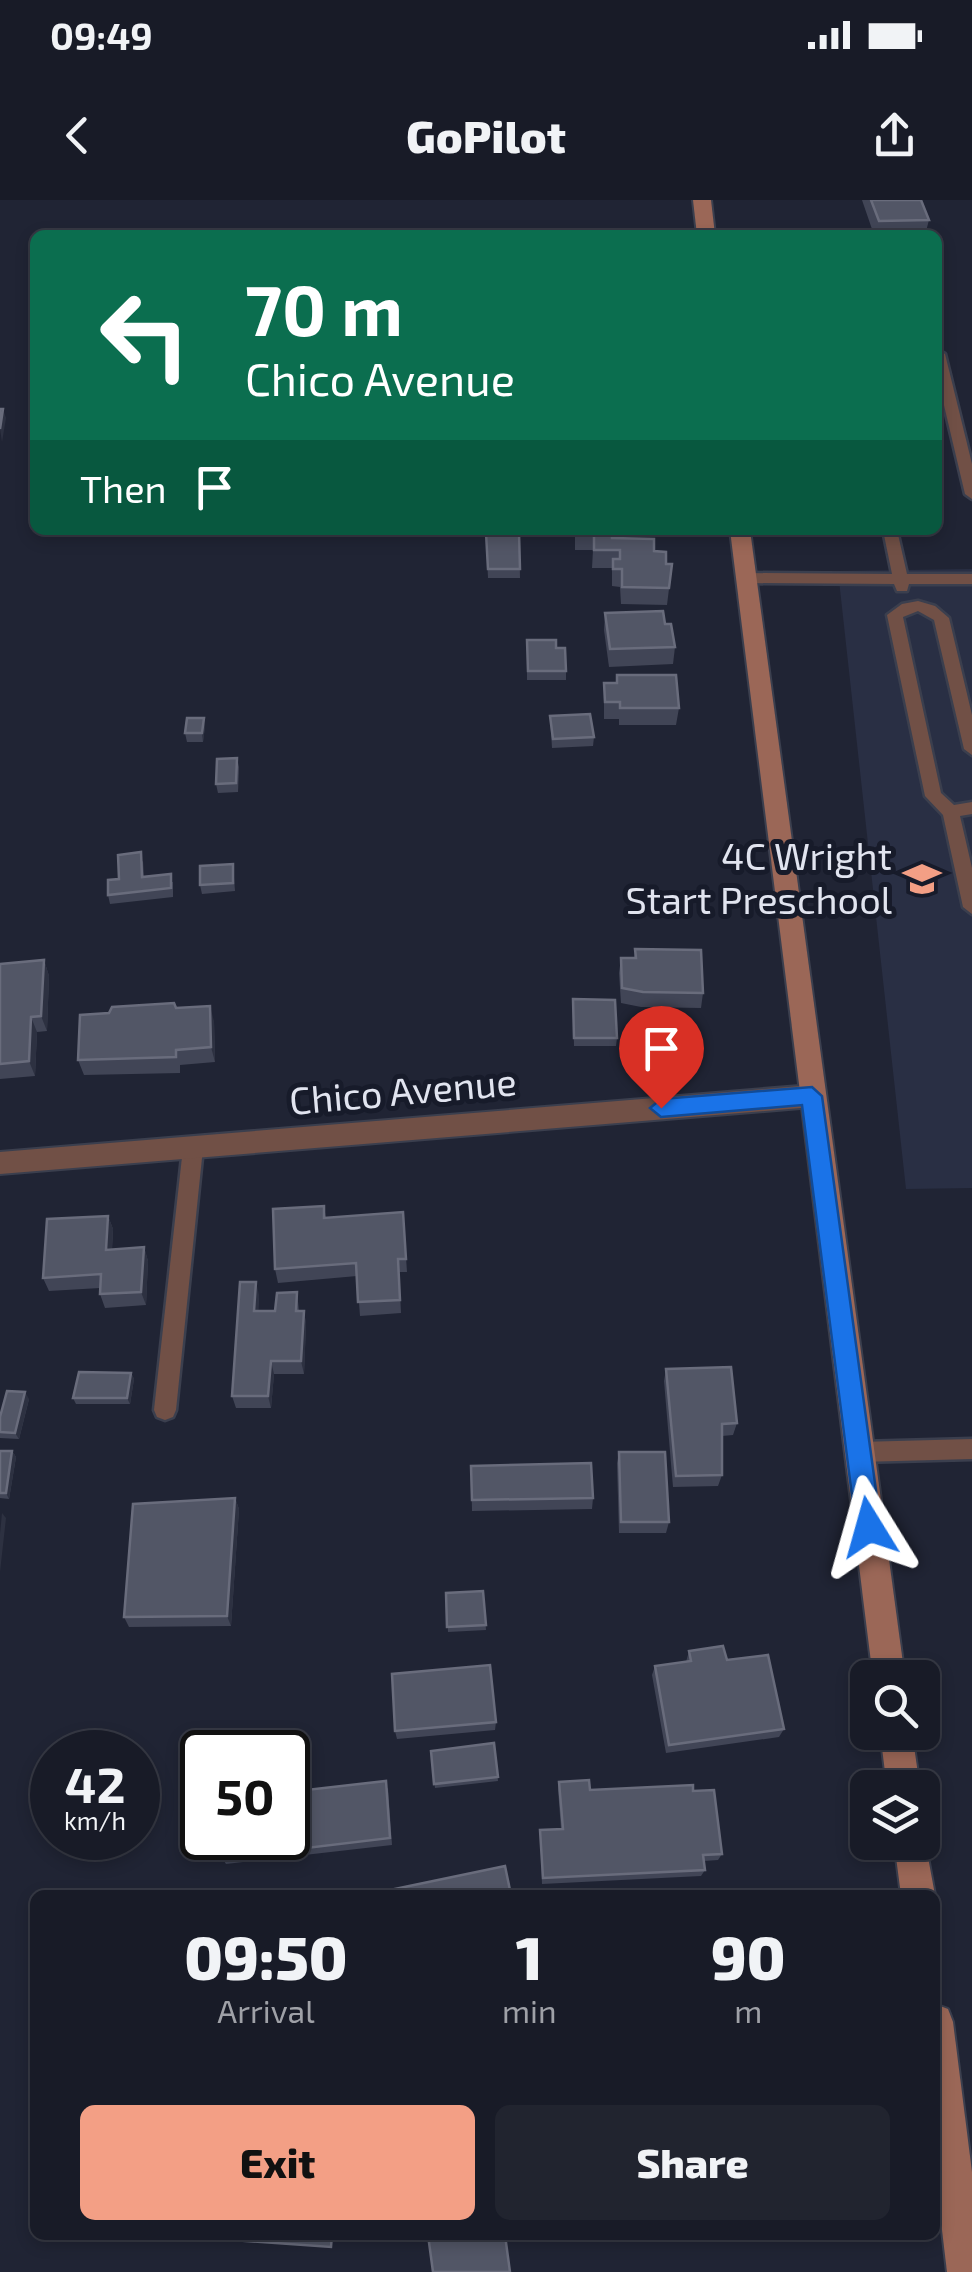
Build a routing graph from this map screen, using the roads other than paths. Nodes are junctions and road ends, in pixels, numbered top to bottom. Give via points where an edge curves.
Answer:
1 (702, 200) edge
2 (705, 230) edge
3 (942, 370) edge
4 (972, 494) edge
5 (741, 535) edge
6 (891, 535) edge
7 (745, 578) junction
8 (900, 578) junction
9 (972, 579) edge
10 (906, 606) junction
11 (972, 748) edge
12 (972, 808) edge
13 (951, 812) junction
14 (972, 906) edge
15 (812, 1096) junction
16 (193, 1148) junction
17 (0, 1163) edge
18 (165, 1410) dead end
19 (972, 1448) edge
20 (859, 1452) junction
21 (887, 1660) edge
22 (913, 1860) edge
23 (917, 1890) edge
24 (940, 2081) edge
25 (966, 2272) edge

1 - 2 main road
3 - 4 lane
5 - 7 main road
6 - 8 lane
7 - 8 lane
7 - 15 main road
8 - 9 lane
8 - 10 lane
10 - 11 lane via 924,606 941,618
10 - 13 lane via 895,615 933,796
12 - 13 lane
13 - 14 lane
15 - 16 street, Chico Avenue
15 - 20 main road
16 - 17 street, Chico Avenue
16 - 18 lane
19 - 20 lane
20 - 21 main road
22 - 23 main road
24 - 25 main road

